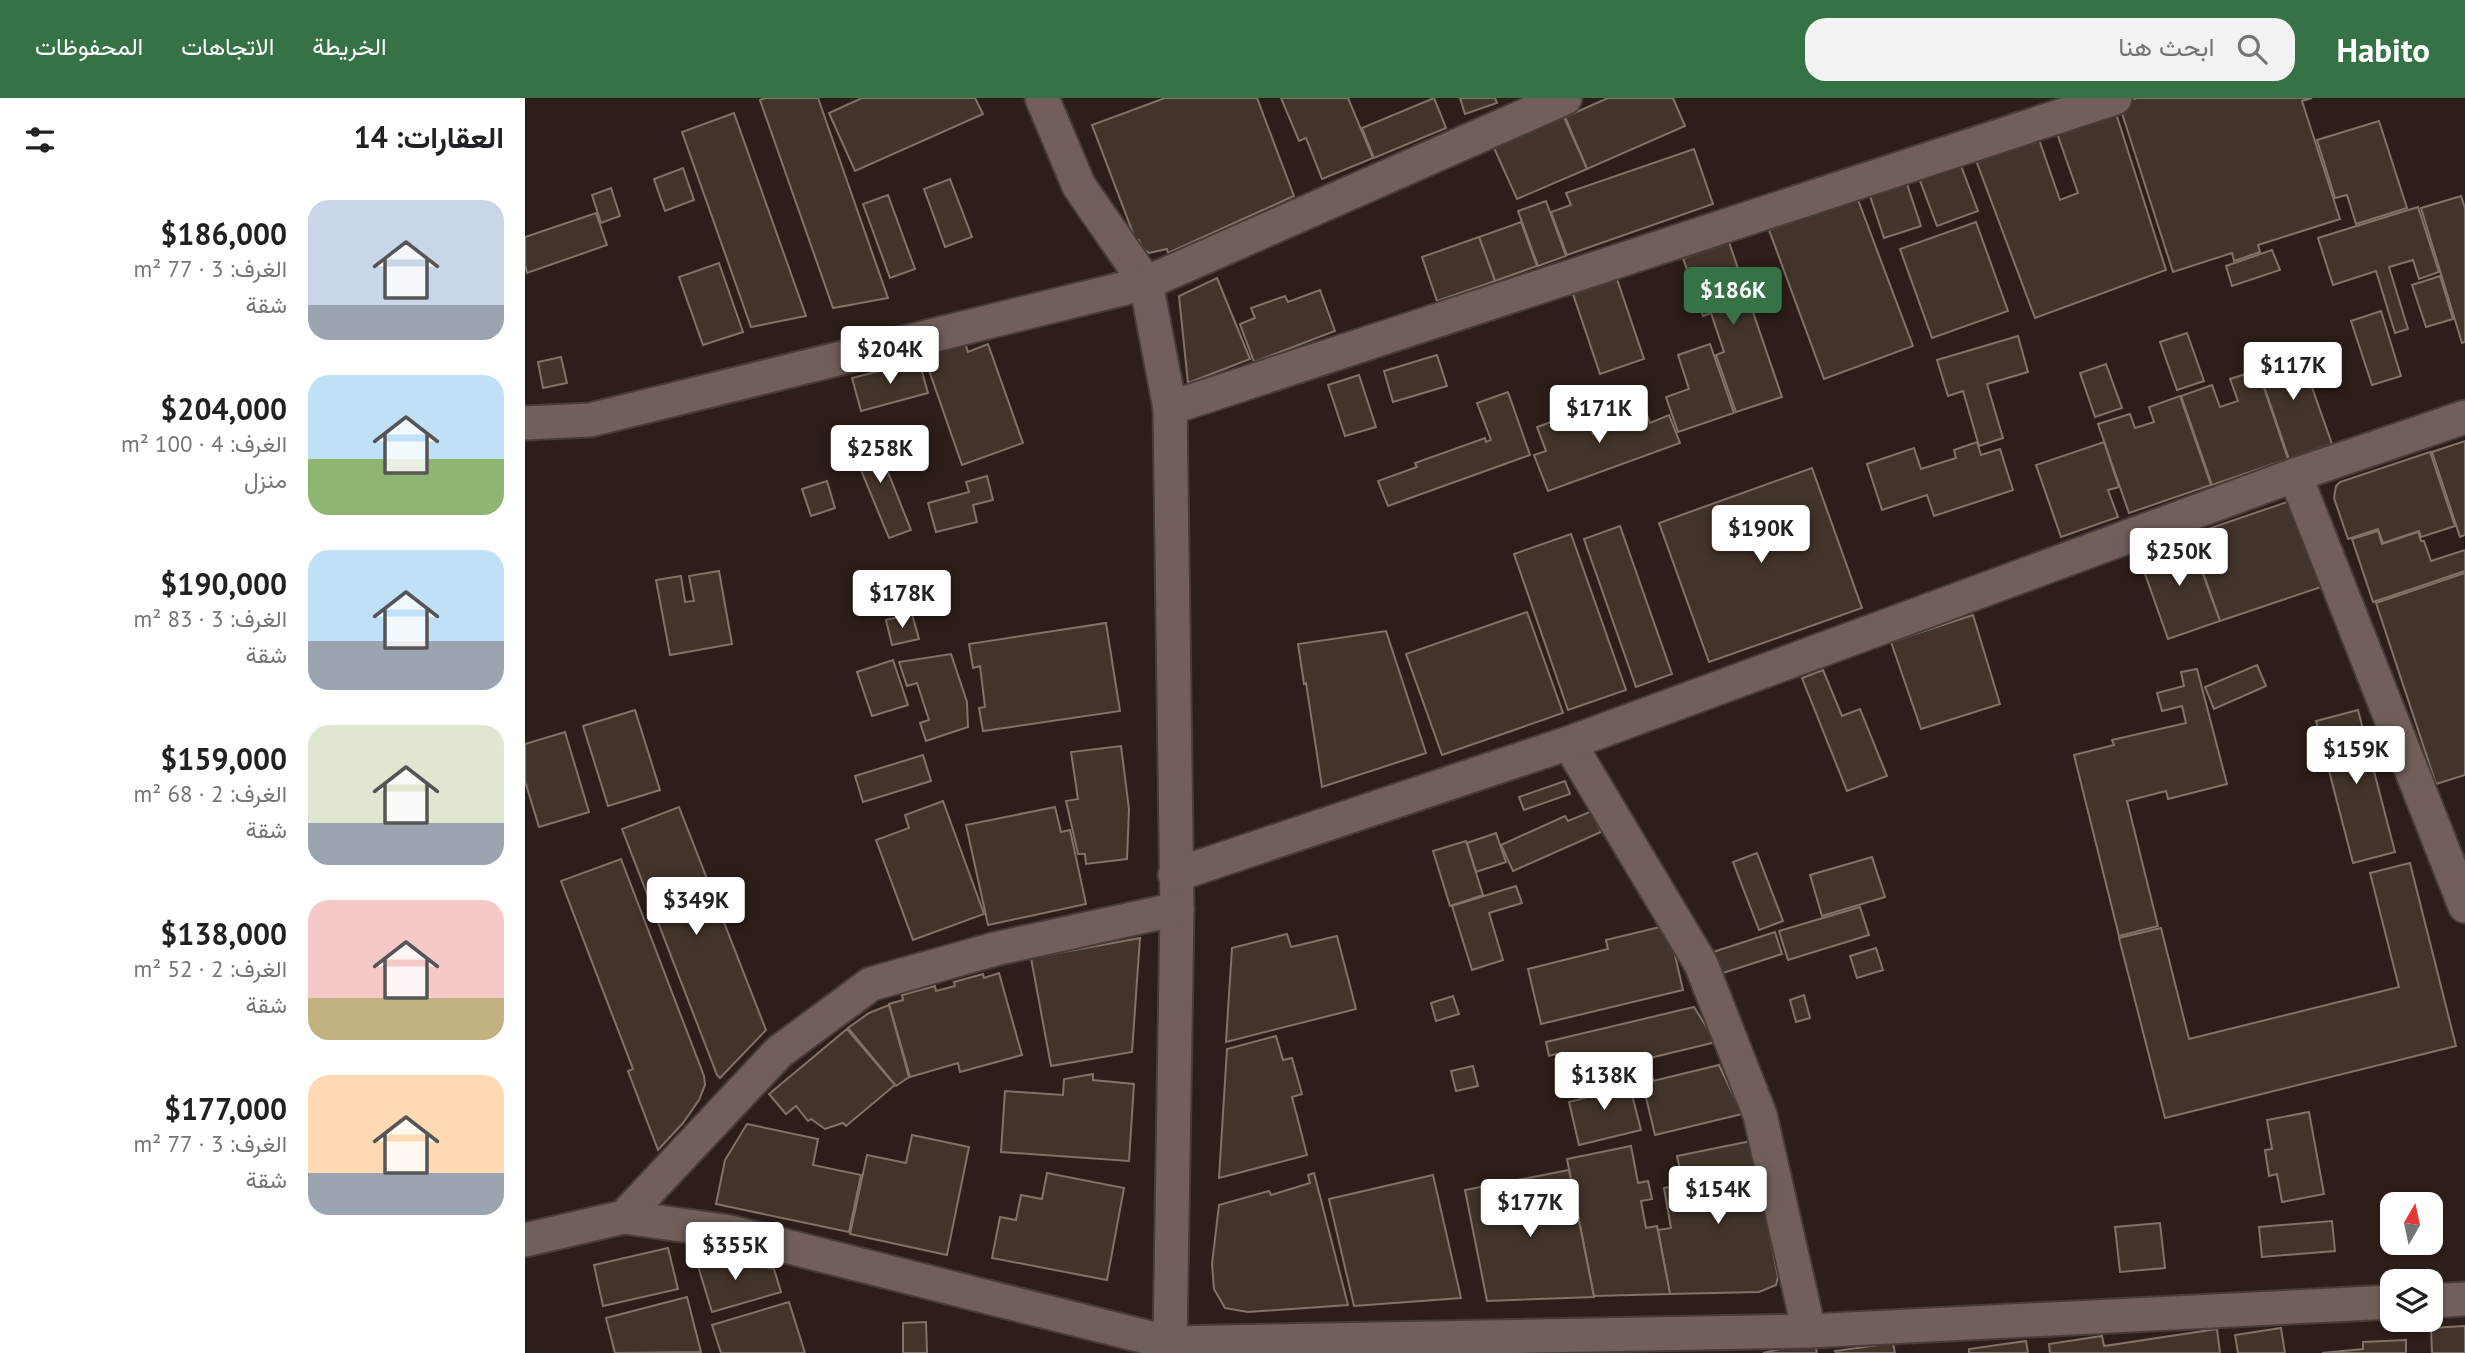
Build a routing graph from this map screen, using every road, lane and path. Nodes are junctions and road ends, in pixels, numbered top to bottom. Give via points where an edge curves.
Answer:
1 (1042, 98) edge
2 (1565, 98) edge
3 (2115, 98) edge
4 (1146, 283) junction
5 (1170, 408) junction
6 (2465, 417) edge
7 (525, 423) edge
8 (2295, 475) junction
9 (1569, 743) junction
10 (1175, 875) junction
11 (2465, 906) edge
12 (1177, 909) junction
13 (624, 1217) junction
14 (525, 1240) edge
15 (2465, 1299) edge
16 (2443, 1300) edge
17 (2380, 1303) edge
18 (1809, 1331) junction
19 (1170, 1343) junction
20 (1203, 1348) edge

1 - 4 street via 1079,186
2 - 4 street
3 - 5 street
4 - 5 street
4 - 7 street via 590,420
5 - 10 street
6 - 8 street
8 - 9 street
8 - 11 street
9 - 10 street
9 - 18 street via 1701,964 1760,1115
10 - 12 street
12 - 13 street via 995,949 871,984 779,1052
12 - 19 street
13 - 14 street
13 - 19 street via 730,1232
15 - 16 street
17 - 18 street
18 - 20 street
19 - 20 street

